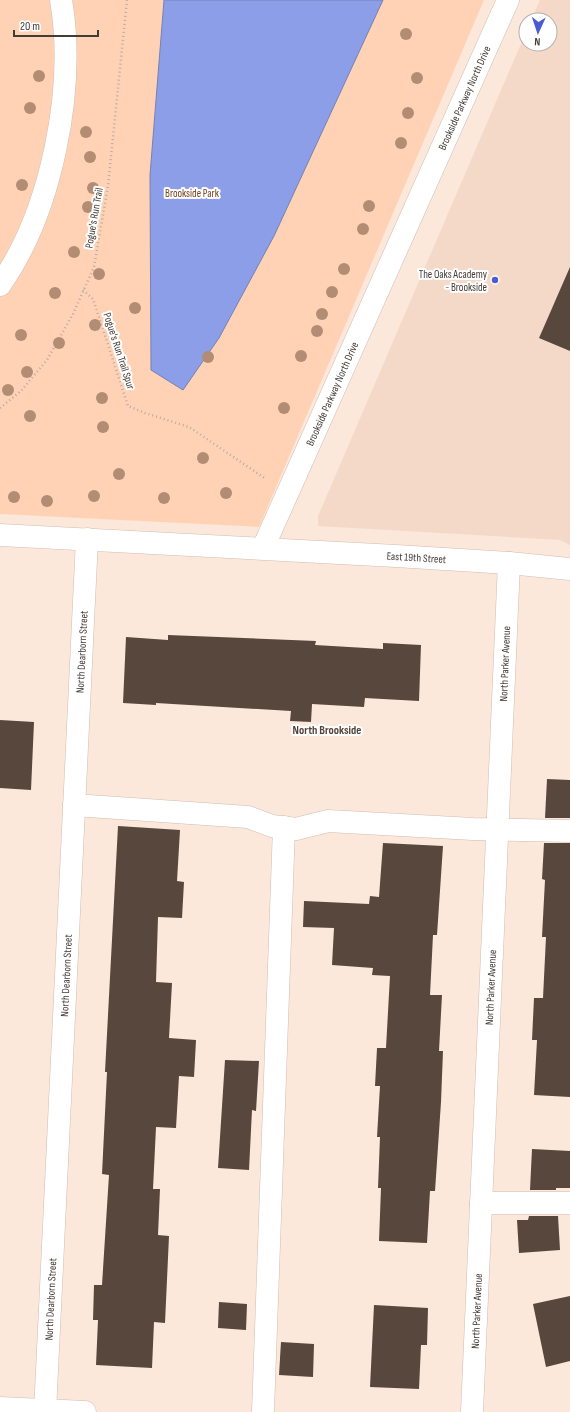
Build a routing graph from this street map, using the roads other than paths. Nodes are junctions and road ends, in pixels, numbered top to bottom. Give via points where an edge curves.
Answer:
1 (61, 0) edge
2 (508, 0) edge
3 (0, 285) edge
4 (0, 535) edge
5 (86, 539) junction
6 (263, 548) junction
7 (509, 563) junction
8 (570, 569) edge
9 (74, 805) junction
10 (284, 827) junction
11 (498, 829) junction
12 (570, 831) edge
13 (481, 1203) junction
14 (570, 1203) edge
15 (0, 1408) edge
16 (45, 1411) edge
17 (85, 1412) edge
18 (263, 1412) edge
19 (472, 1412) edge

1 - 3 street via 65,45 64,85 55,154 29,232 20,253
2 - 6 street, Brookside Parkway North Drive
4 - 5 street
5 - 6 street
5 - 9 street, North Dearborn Street
6 - 7 street, East 19th Street
7 - 8 street, East 19th Street
7 - 11 street, North Parker Avenue
9 - 10 street via 248,817 272,826
9 - 16 street, North Dearborn Street
10 - 11 street via 296,829 328,821
10 - 18 street
11 - 12 street
11 - 13 street, North Parker Avenue
13 - 14 street
13 - 19 street, North Parker Avenue
15 - 16 street
16 - 17 street

